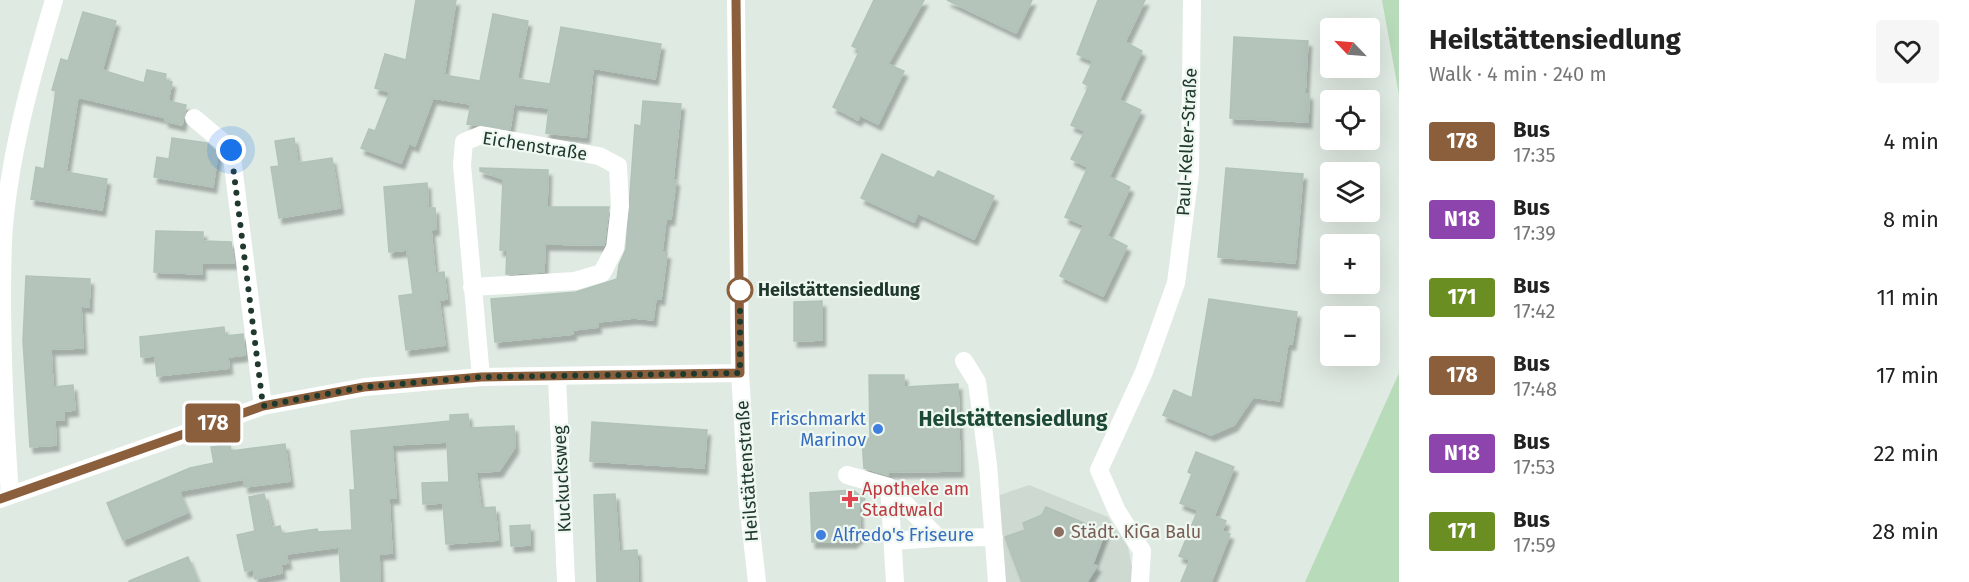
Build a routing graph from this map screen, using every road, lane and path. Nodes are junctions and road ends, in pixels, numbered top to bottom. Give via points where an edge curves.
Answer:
1 (54, 0) edge
2 (736, 0) edge
3 (1192, 0) edge
4 (194, 118) dead end
5 (472, 287) junction
6 (964, 361) dead end
7 (740, 373) junction
8 (481, 377) junction
9 (557, 377) junction
10 (263, 406) junction
11 (847, 475) dead end
12 (889, 487) junction
13 (5, 497) edge
14 (994, 537) junction
15 (939, 538) junction
16 (893, 541) junction
17 (566, 582) edge
18 (757, 582) edge
19 (895, 582) edge
20 (997, 582) edge
21 (1140, 582) edge

1 - 13 street via 15,149 3,240
2 - 7 street, Heilstättenstraße
3 - 21 street, Paul-Keller-Straße via 1190,173 1176,283 1144,372 1099,470 1117,511 1142,551
4 - 10 street via 231,150
5 - 5 street, Eichenstraße via 575,281 602,273 615,248 620,206 618,166 599,156 481,135 464,142 462,165
5 - 8 street, Eichenstraße
6 - 14 street via 977,382
7 - 9 street
7 - 18 street, Heilstättenstraße
8 - 9 street
8 - 10 street via 364,387
9 - 17 street, Kuckucksweg
10 - 13 street
11 - 12 street
12 - 15 street
12 - 16 street
14 - 15 street
14 - 20 street
15 - 16 street
16 - 19 street

